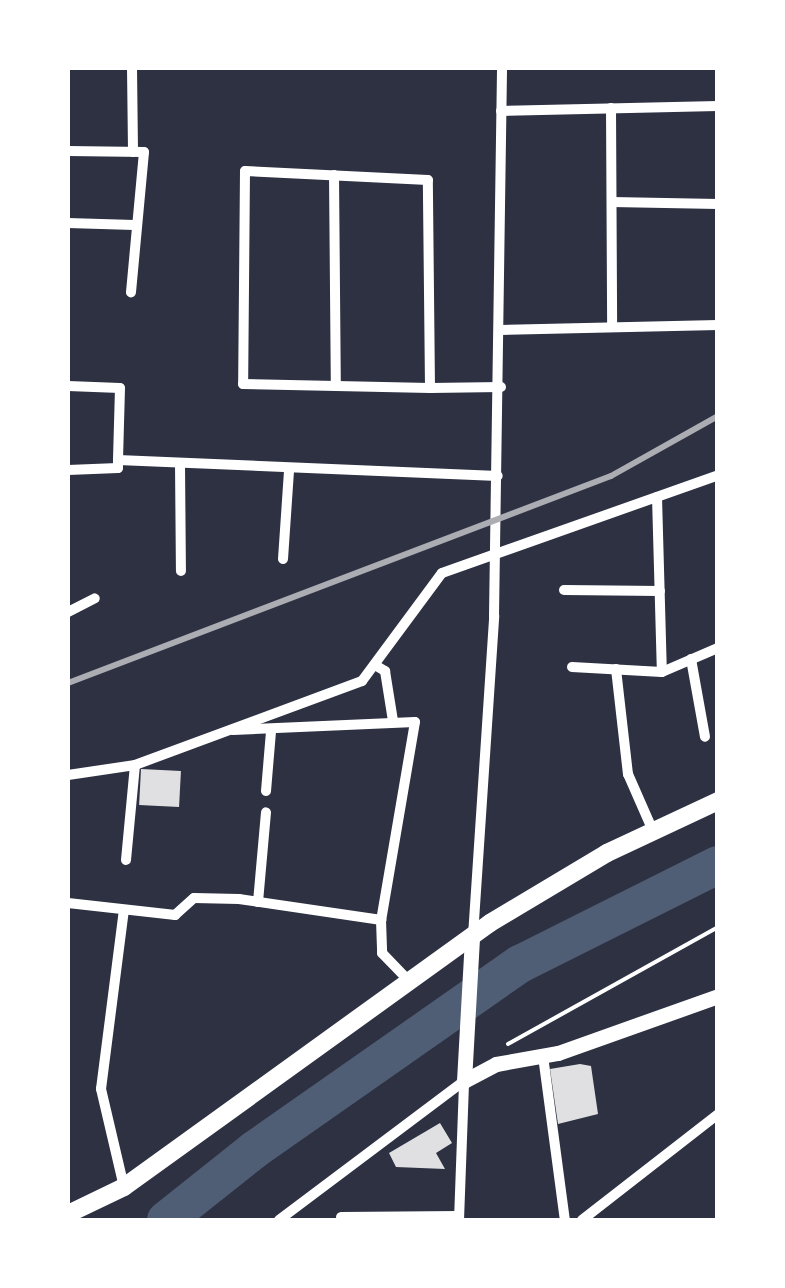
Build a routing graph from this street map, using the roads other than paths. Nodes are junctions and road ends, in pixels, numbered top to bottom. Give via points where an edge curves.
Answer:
1 (132, 68) edge
2 (502, 68) edge
3 (718, 106) edge
4 (611, 108) junction
5 (501, 111) junction
6 (68, 151) edge
7 (133, 152) junction
8 (334, 175) junction
9 (612, 202) junction
10 (718, 204) edge
11 (68, 223) edge
12 (134, 225) junction
13 (132, 292) dead end
14 (718, 324) edge
15 (612, 327) junction
16 (501, 330) junction
17 (68, 386) edge
18 (336, 386) junction
19 (501, 387) junction
20 (430, 388) junction
21 (118, 460) junction
22 (180, 464) junction
23 (68, 470) edge
24 (289, 472) junction
25 (718, 474) edge
26 (498, 476) junction
27 (657, 497) junction
28 (496, 551) junction
29 (284, 559) dead end
30 (181, 571) dead end
31 (564, 590) dead end
32 (660, 591) junction
33 (95, 598) dead end
34 (68, 612) edge
35 (718, 648) edge
36 (691, 659) junction
37 (374, 664) junction
38 (572, 668) dead end
39 (616, 669) junction
40 (662, 672) junction
41 (392, 721) junction
42 (226, 730) junction
43 (271, 732) junction
44 (705, 737) dead end
45 (135, 766) junction
46 (68, 776) edge
47 (266, 791) dead end
48 (718, 801) edge
49 (266, 812) dead end
50 (653, 831) junction
51 (126, 860) dead end
52 (258, 902) junction
53 (68, 903) edge
54 (124, 910) junction
55 (381, 920) junction
56 (472, 943) junction
57 (407, 979) junction
58 (718, 996) edge
59 (543, 1056) junction
60 (466, 1076) junction
61 (718, 1114) edge
62 (124, 1187) junction
63 (68, 1214) edge
64 (341, 1216) dead end
65 (459, 1218) edge
66 (280, 1220) edge
67 (564, 1220) edge
68 (582, 1220) edge

1 - 7 street
2 - 5 street
3 - 4 street
4 - 5 street
4 - 9 street
5 - 16 street
6 - 7 street
7 - 12 street via 144,152 143,214
8 - 18 street
8 - 18 street via 245,171 243,384
8 - 20 street via 428,180
9 - 10 street
9 - 15 street
11 - 12 street
12 - 13 street
14 - 15 street
15 - 16 street
16 - 19 street
17 - 21 street via 120,388
18 - 20 street
19 - 20 street
19 - 26 street
21 - 22 street
21 - 23 street via 118,468
22 - 24 street
22 - 30 street
24 - 26 street
24 - 29 street
25 - 27 street
26 - 28 street
27 - 28 street
27 - 32 street
28 - 37 street via 442,572
28 - 56 street
31 - 32 street
32 - 40 street
33 - 34 street
35 - 36 street
36 - 40 street
36 - 44 street
37 - 41 street via 385,671
37 - 42 street via 362,681
38 - 39 street
39 - 40 street
39 - 50 street via 628,774
41 - 43 street
41 - 55 street via 415,722
42 - 43 street
42 - 45 street
43 - 47 street
45 - 46 street
45 - 51 street
48 - 50 main road
49 - 52 street
50 - 56 main road
52 - 54 street via 194,898 175,915
52 - 55 street
53 - 54 street
54 - 62 street via 101,1089
55 - 57 street via 382,953
56 - 57 main road
56 - 60 street
57 - 62 main road
58 - 59 street
59 - 60 street
59 - 67 street
60 - 65 street
60 - 66 street
61 - 68 street
62 - 63 main road
64 - 65 street

